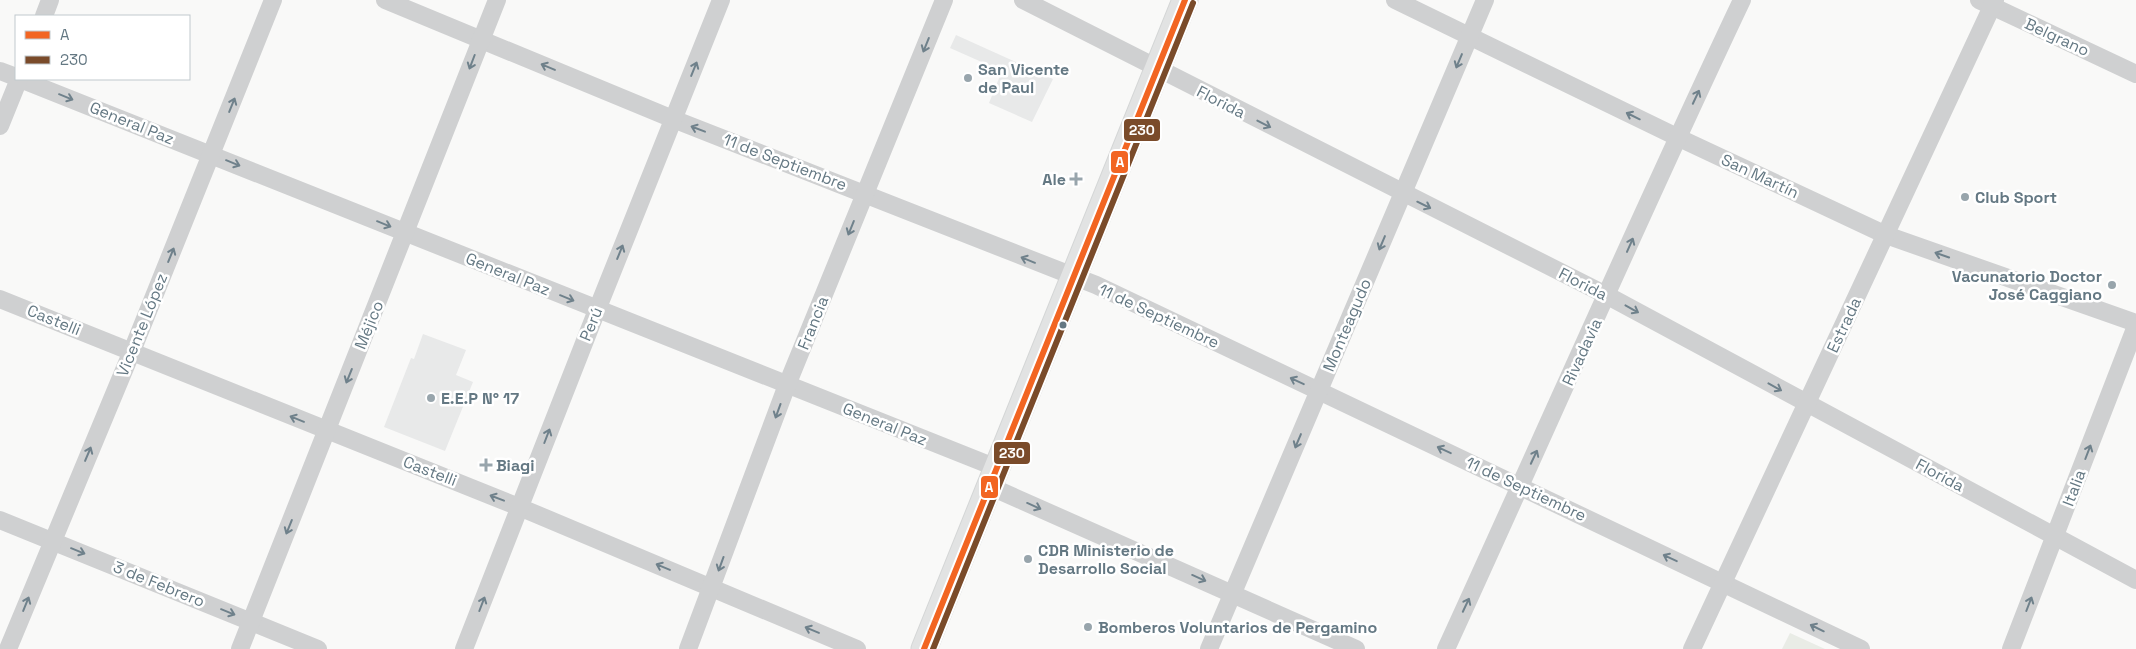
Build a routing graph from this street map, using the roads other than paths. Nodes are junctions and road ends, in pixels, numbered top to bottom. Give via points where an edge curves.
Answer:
1 (50, 0) edge
2 (273, 0) edge
3 (385, 0) edge
4 (496, 0) edge
5 (721, 0) edge
6 (944, 0) edge
7 (1023, 0) edge
8 (1185, 0) edge
9 (1395, 0) edge
10 (1485, 0) edge
11 (1742, 0) edge
12 (1989, 2) edge
13 (44, 15) edge
14 (1470, 36) junction
15 (481, 39) junction
16 (1158, 70) junction
17 (0, 71) edge
18 (2136, 74) edge
19 (15, 77) edge
20 (18, 80) edge
21 (24, 80) edge
22 (674, 119) junction
23 (0, 126) edge
24 (1677, 138) junction
25 (212, 155) junction
26 (866, 193) junction
27 (1403, 194) junction
28 (406, 232) junction
29 (1886, 235) junction
30 (1074, 278) junction
31 (1608, 296) junction
32 (0, 299) edge
33 (597, 310) junction
34 (2136, 325) edge
35 (132, 352) junction
36 (787, 385) junction
37 (1319, 391) junction
38 (1808, 405) junction
39 (327, 431) junction
40 (993, 477) junction
41 (1520, 486) junction
42 (519, 507) junction
43 (0, 520) edge
44 (2056, 537) junction
45 (51, 540) junction
46 (2136, 580) edge
47 (1724, 583) junction
48 (712, 587) junction
49 (1233, 593) junction
50 (251, 621) junction
51 (8, 649) edge
52 (240, 649) edge
53 (318, 649) edge
54 (464, 649) edge
55 (688, 649) edge
56 (857, 649) edge
57 (924, 649) edge
58 (1209, 649) edge
59 (1356, 649) edge
60 (1446, 649) edge
61 (1692, 649) edge
62 (1861, 649) edge
63 (2011, 649) edge

1 - 13 street
25 -> 2 street, Vicente López
3 - 15 street, 11 de Septiembre
4 - 15 street, Méjico
22 -> 5 street, Perú
6 -> 26 street, Francia
7 - 16 street, Florida
8 - 16 main road
9 - 14 street, San Martín
10 - 14 street, Monteagudo
24 -> 11 street, Rivadavia
12 - 18 street, Belgrano
12 - 29 street, Estrada
24 -> 14 street, San Martín
14 -> 27 street, Monteagudo
22 -> 15 street, 11 de Septiembre
15 -> 28 street, Méjico
16 -> 27 street, Florida
16 - 30 main road
17 - 19 street, General Paz
20 - 23 street
21 -> 25 street, General Paz
26 -> 22 street, 11 de Septiembre
33 -> 22 street, Perú
24 - 29 street, San Martín
31 -> 24 street, Rivadavia
25 -> 28 street, General Paz
35 -> 25 street, Vicente López
30 -> 26 street, 11 de Septiembre
26 -> 36 street, Francia
27 -> 31 street, Florida
27 -> 37 street, Monteagudo
28 -> 33 street, General Paz
28 -> 39 street, Méjico
34 -> 29 street, San Martín
29 - 38 street, Estrada
37 -> 30 street, 11 de Septiembre via 1096,285
30 - 40 main road
31 -> 38 street, Florida
41 -> 31 street, Rivadavia
32 - 35 street, Castelli
33 - 36 street, General Paz
42 -> 33 street, Perú
44 -> 34 street, Italia
39 -> 35 street, Castelli
45 -> 35 street, Vicente López
36 - 40 street, General Paz
36 -> 48 street, Francia
41 -> 37 street, 11 de Septiembre
37 -> 49 street, Monteagudo
38 - 44 street, Florida
38 - 47 street, Estrada
42 -> 39 street, Castelli
39 -> 50 street, Méjico
40 -> 49 street, General Paz
40 - 57 main road
47 -> 41 street, 11 de Septiembre
60 -> 41 street, Rivadavia
48 -> 42 street, Castelli
54 -> 42 street, Perú
43 - 45 street, 3 de Febrero
44 - 46 street, Florida
63 -> 44 street, Italia
45 -> 50 street, 3 de Febrero
51 -> 45 street, Vicente López
47 - 61 street, Estrada
62 -> 47 street, 11 de Septiembre
48 - 55 street, Francia
56 -> 48 street, Castelli
49 - 58 street, Monteagudo
49 - 59 street, General Paz
50 - 52 street, Méjico
50 - 53 street, 3 de Febrero

